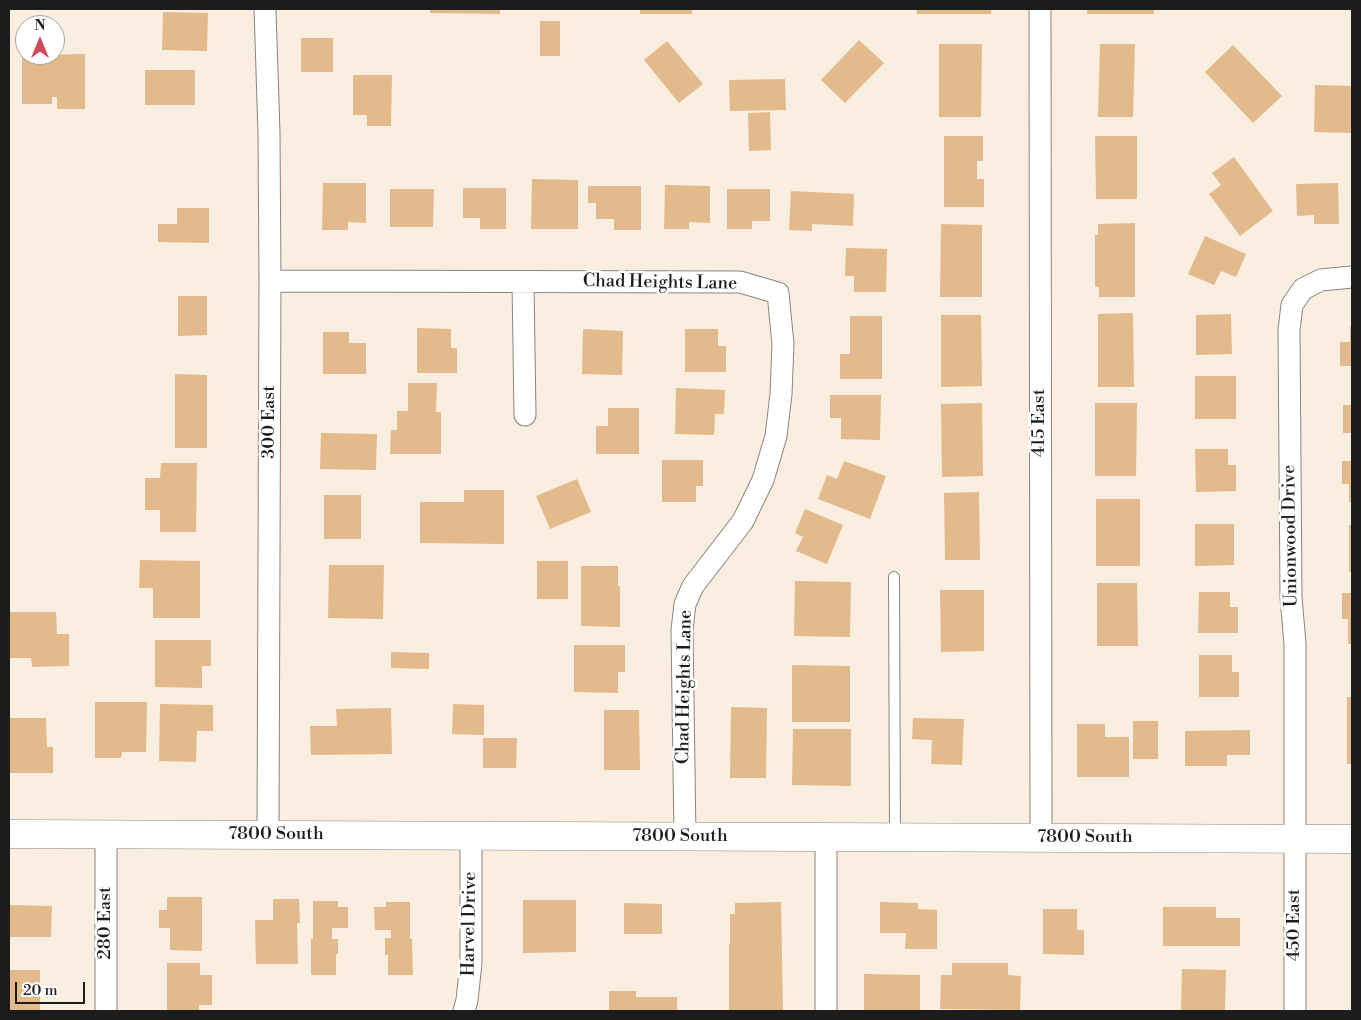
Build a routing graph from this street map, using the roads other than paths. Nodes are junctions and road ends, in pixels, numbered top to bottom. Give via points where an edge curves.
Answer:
1 (265, 9) edge
2 (1040, 9) edge
3 (1352, 277) edge
4 (270, 281) junction
5 (523, 282) junction
6 (525, 415) dead end
7 (894, 577) dead end
8 (9, 834) edge
9 (106, 834) junction
10 (268, 834) junction
11 (471, 837) junction
12 (685, 837) junction
13 (826, 838) junction
14 (895, 838) junction
15 (1041, 838) junction
16 (1295, 839) junction
17 (1352, 839) edge
18 (106, 1011) edge
19 (464, 1011) edge
20 (826, 1011) edge
21 (1295, 1011) edge

1 - 4 street, 300 East
2 - 15 street, 415 East
3 - 16 street, Unionwood Drive via 1321,280 1303,288 1292,306 1289,330
4 - 5 street, Chad Heights Lane
4 - 10 street, 300 East
5 - 6 street
5 - 12 street, Chad Heights Lane via 740,282 778,293 784,344 782,394 776,436 763,480 743,521 693,586 685,604 682,630
7 - 14 lane
8 - 9 main road, 7800 South
9 - 10 main road, 7800 South
9 - 18 street, 280 East
10 - 11 main road, 7800 South
11 - 12 main road, 7800 South
11 - 19 street, Harvel Drive via 471,964
12 - 13 main road, 7800 South
13 - 14 main road, 7800 South
13 - 20 street
14 - 15 main road, 7800 South
15 - 16 main road, 7800 South
16 - 17 main road, 7800 South
16 - 21 street, 450 East

